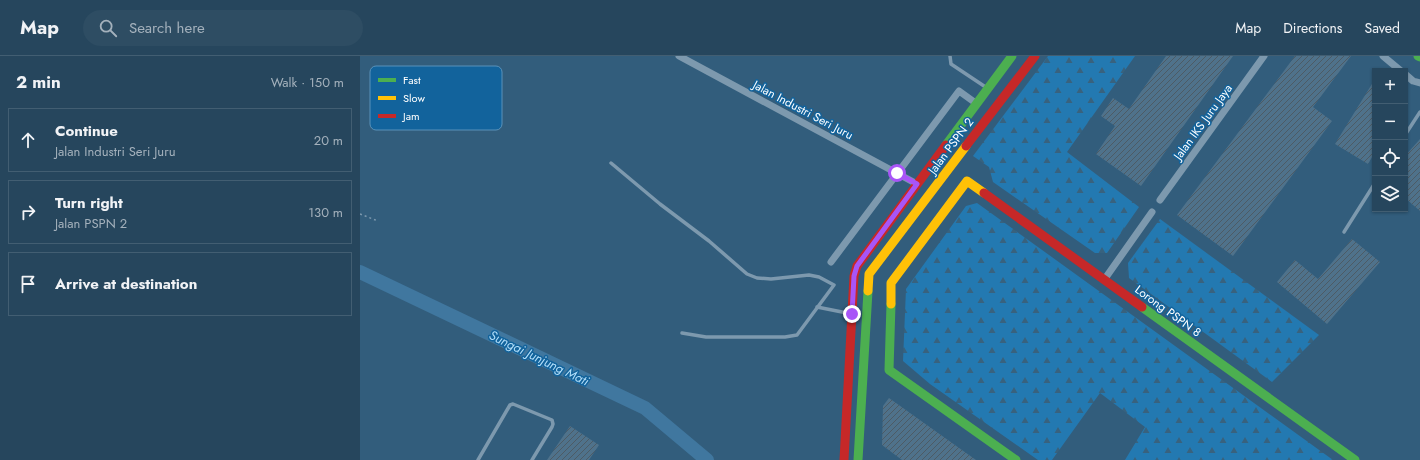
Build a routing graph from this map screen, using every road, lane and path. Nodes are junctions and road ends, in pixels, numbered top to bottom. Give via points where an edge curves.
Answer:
1 (679, 56) edge
2 (950, 56) edge
3 (1012, 56) edge
4 (1034, 56) edge
5 (1264, 56) edge
6 (1384, 56) edge
7 (1398, 68) edge
8 (1408, 77) edge
9 (1420, 83) edge
10 (988, 88) junction
11 (977, 104) junction
12 (1420, 112) edge
13 (1408, 130) edge
14 (611, 163) dead end
15 (897, 173) junction
16 (917, 184) junction
17 (1372, 188) edge
18 (1160, 200) dead end
19 (1152, 212) dead end
20 (360, 214) edge
21 (378, 221) dead end
22 (1344, 232) dead end
23 (831, 262) dead end
24 (1104, 280) junction
25 (817, 308) junction
26 (852, 314) junction
27 (682, 334) dead end
28 (478, 460) edge
29 (532, 460) edge
30 (844, 460) edge
31 (858, 460) edge
32 (1016, 460) edge
33 (1355, 460) edge

1 - 15 street, Jalan Industri Seri Juru
2 - 10 lane via 951,64
3 - 10 street, Jalan PSPN 2
4 - 31 street, Jalan PSPN 2 via 869,274
5 - 18 street, Jalan IKS Juru Jaya
6 - 7 street
8 - 9 street
10 - 11 street, Jalan PSPN 2
11 - 15 street via 959,91
11 - 16 street, Jalan PSPN 2
12 - 13 lane
14 - 25 lane via 747,274 771,279 809,275 834,285
15 - 16 street, Jalan Industri Seri Juru
15 - 23 street
16 - 26 street, Jalan PSPN 2 via 857,266
17 - 22 lane
19 - 24 street
20 - 21 path
24 - 32 street, Lorong PSPN 8 via 967,181 891,283 890,370
24 - 33 street, Lorong PSPN 8
25 - 26 lane
25 - 27 lane via 797,335 706,337
26 - 30 street, Jalan PSPN 2
28 - 29 lane via 513,404 552,420 552,427

